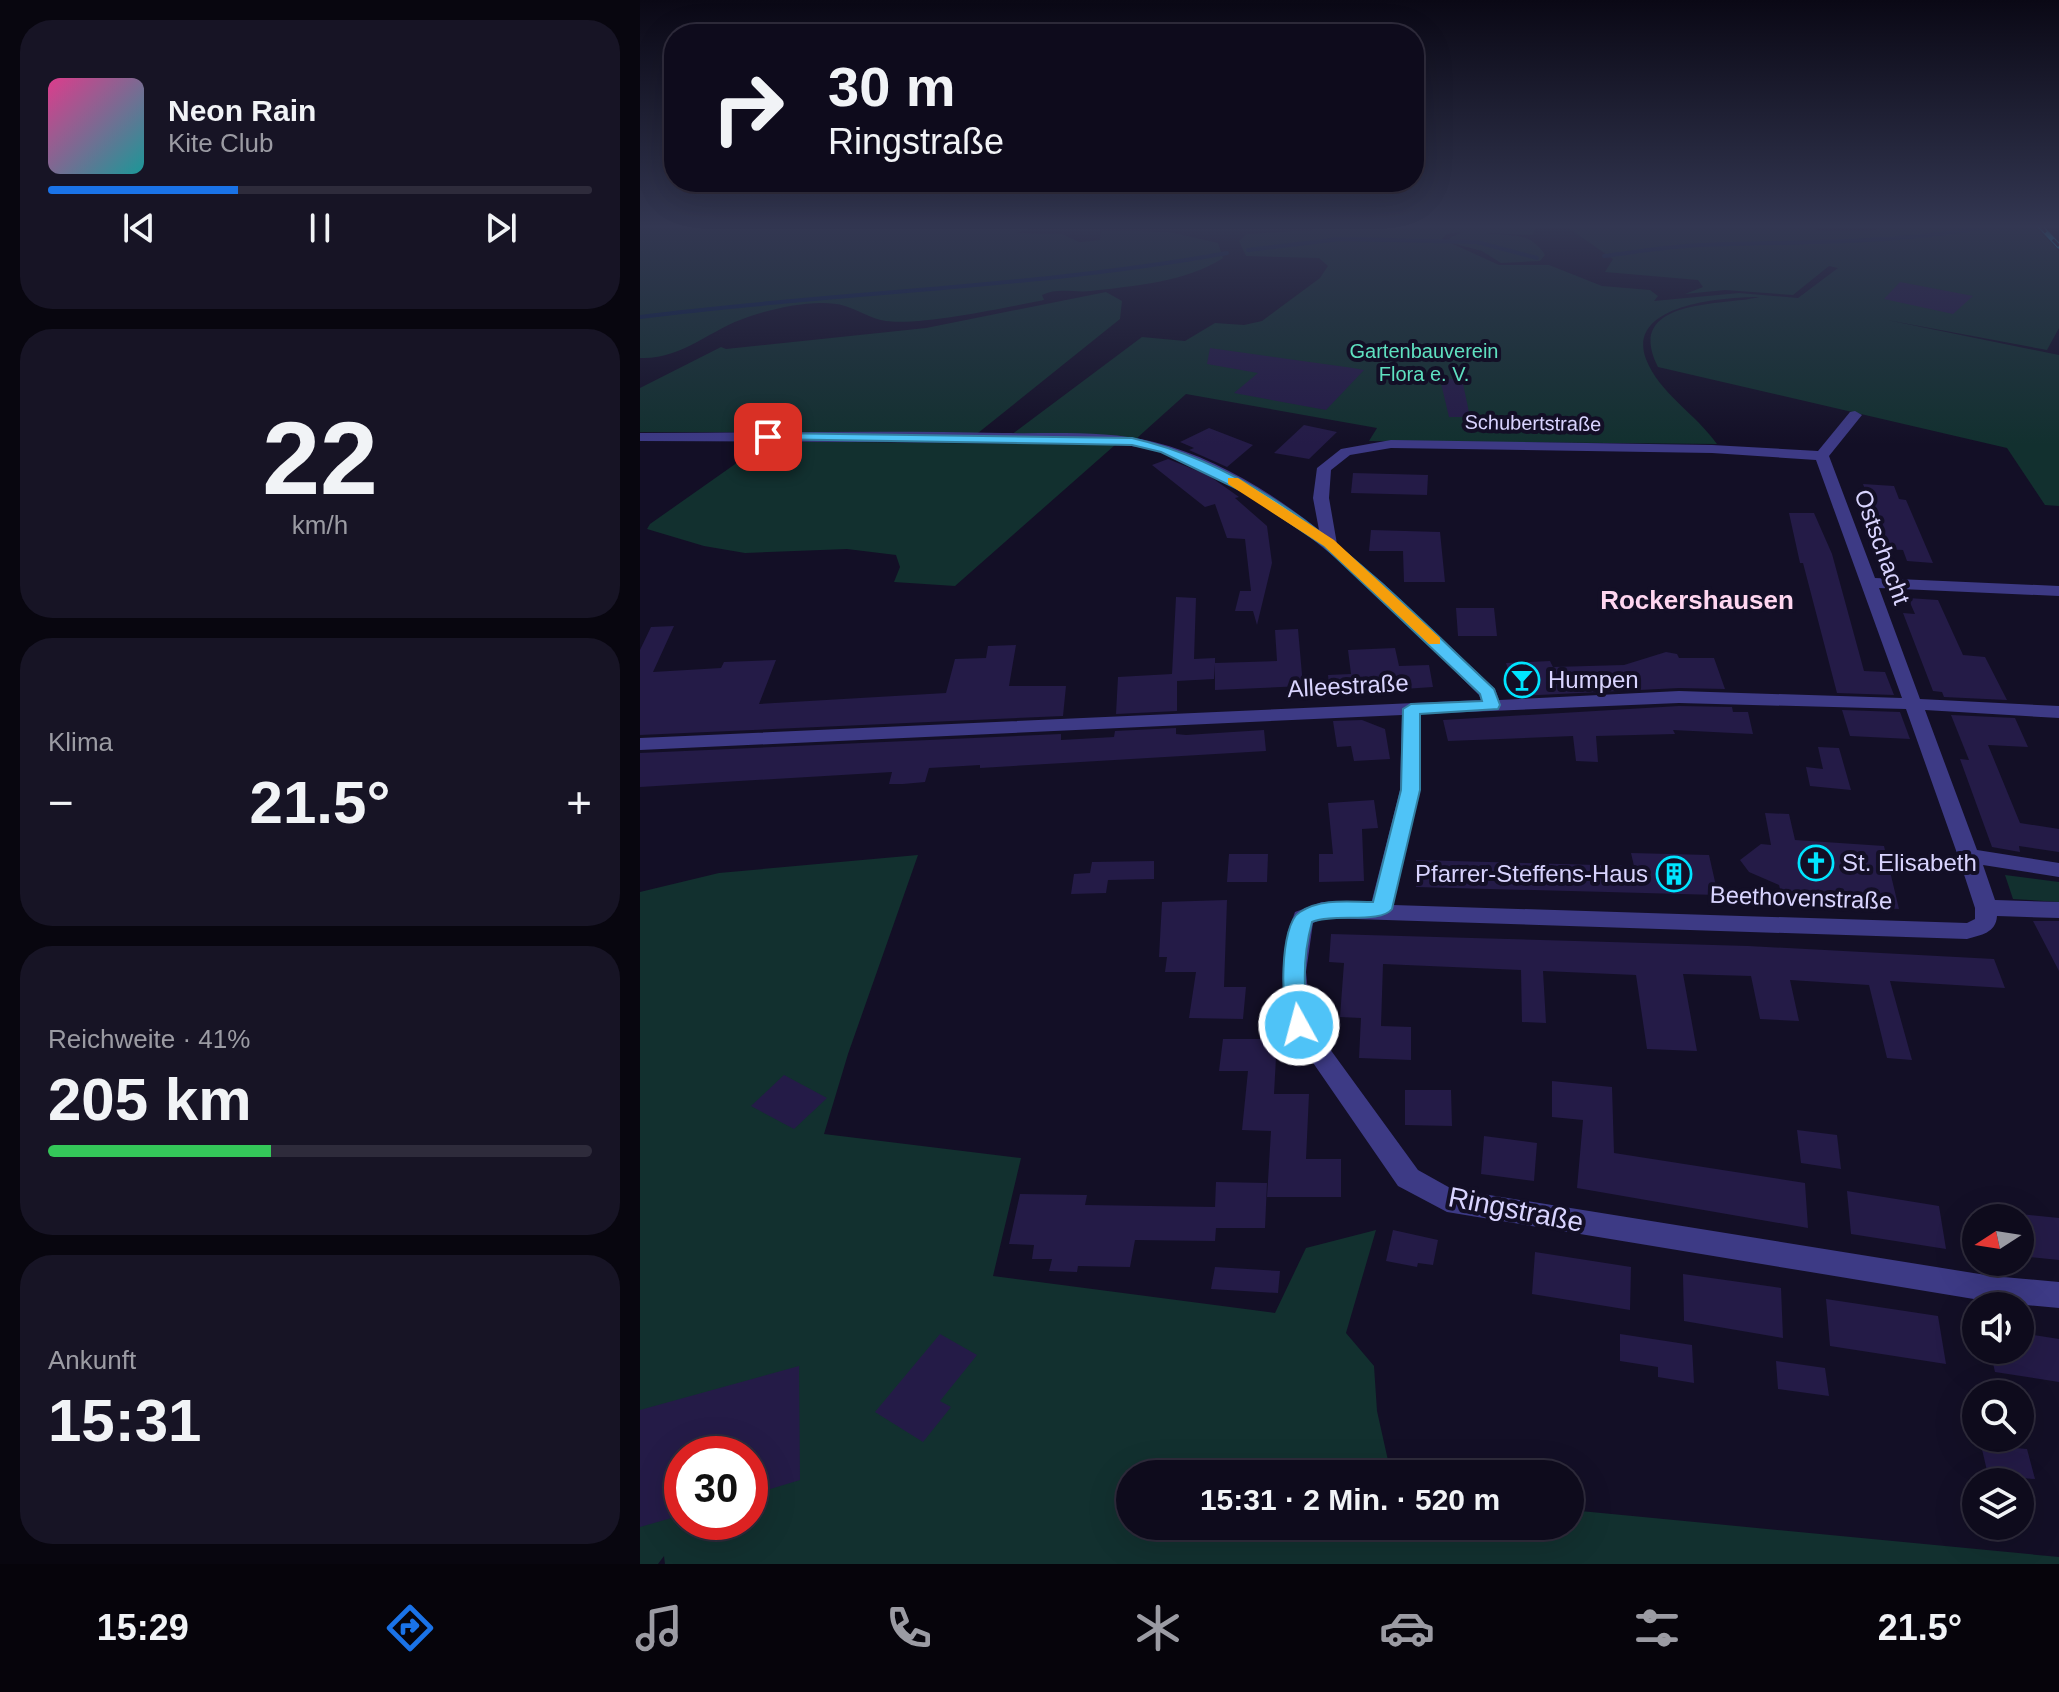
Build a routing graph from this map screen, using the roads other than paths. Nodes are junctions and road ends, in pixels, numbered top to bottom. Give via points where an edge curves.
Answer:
1 (1855, 415) dead end
2 (640, 437) edge
3 (1822, 456) junction
4 (1329, 543) junction
5 (1869, 583) junction
6 (2059, 591) edge
7 (1915, 704) junction
8 (1492, 705) junction
9 (1411, 709) junction
10 (2059, 712) edge
11 (640, 744) edge
12 (1969, 856) junction
13 (2059, 870) edge
14 (1986, 908) junction
15 (1381, 909) junction
16 (2059, 910) edge
17 (2059, 1295) edge

1 - 3 street
2 - 4 street via 1132,442 1165,449 1238,484
3 - 4 street, Schubertstraße via 1712,449 1368,447 1346,452 1324,468 1321,498
3 - 5 street, Ostschacht
4 - 8 street via 1488,693
5 - 6 street
5 - 7 street, Ostschacht
7 - 8 street, Alleestraße via 1733,696
7 - 10 street, Alleestraße
7 - 12 street
8 - 9 street, Alleestraße
9 - 11 street, Alleestraße
9 - 15 street via 1410,790
12 - 13 street
12 - 14 street
14 - 15 street, Beethovenstraße via 1986,921 1967,931
14 - 16 street
15 - 17 street, Ringstraße via 1322,910 1303,918 1294,999 1299,1025 1408,1178 1447,1200 1976,1287

